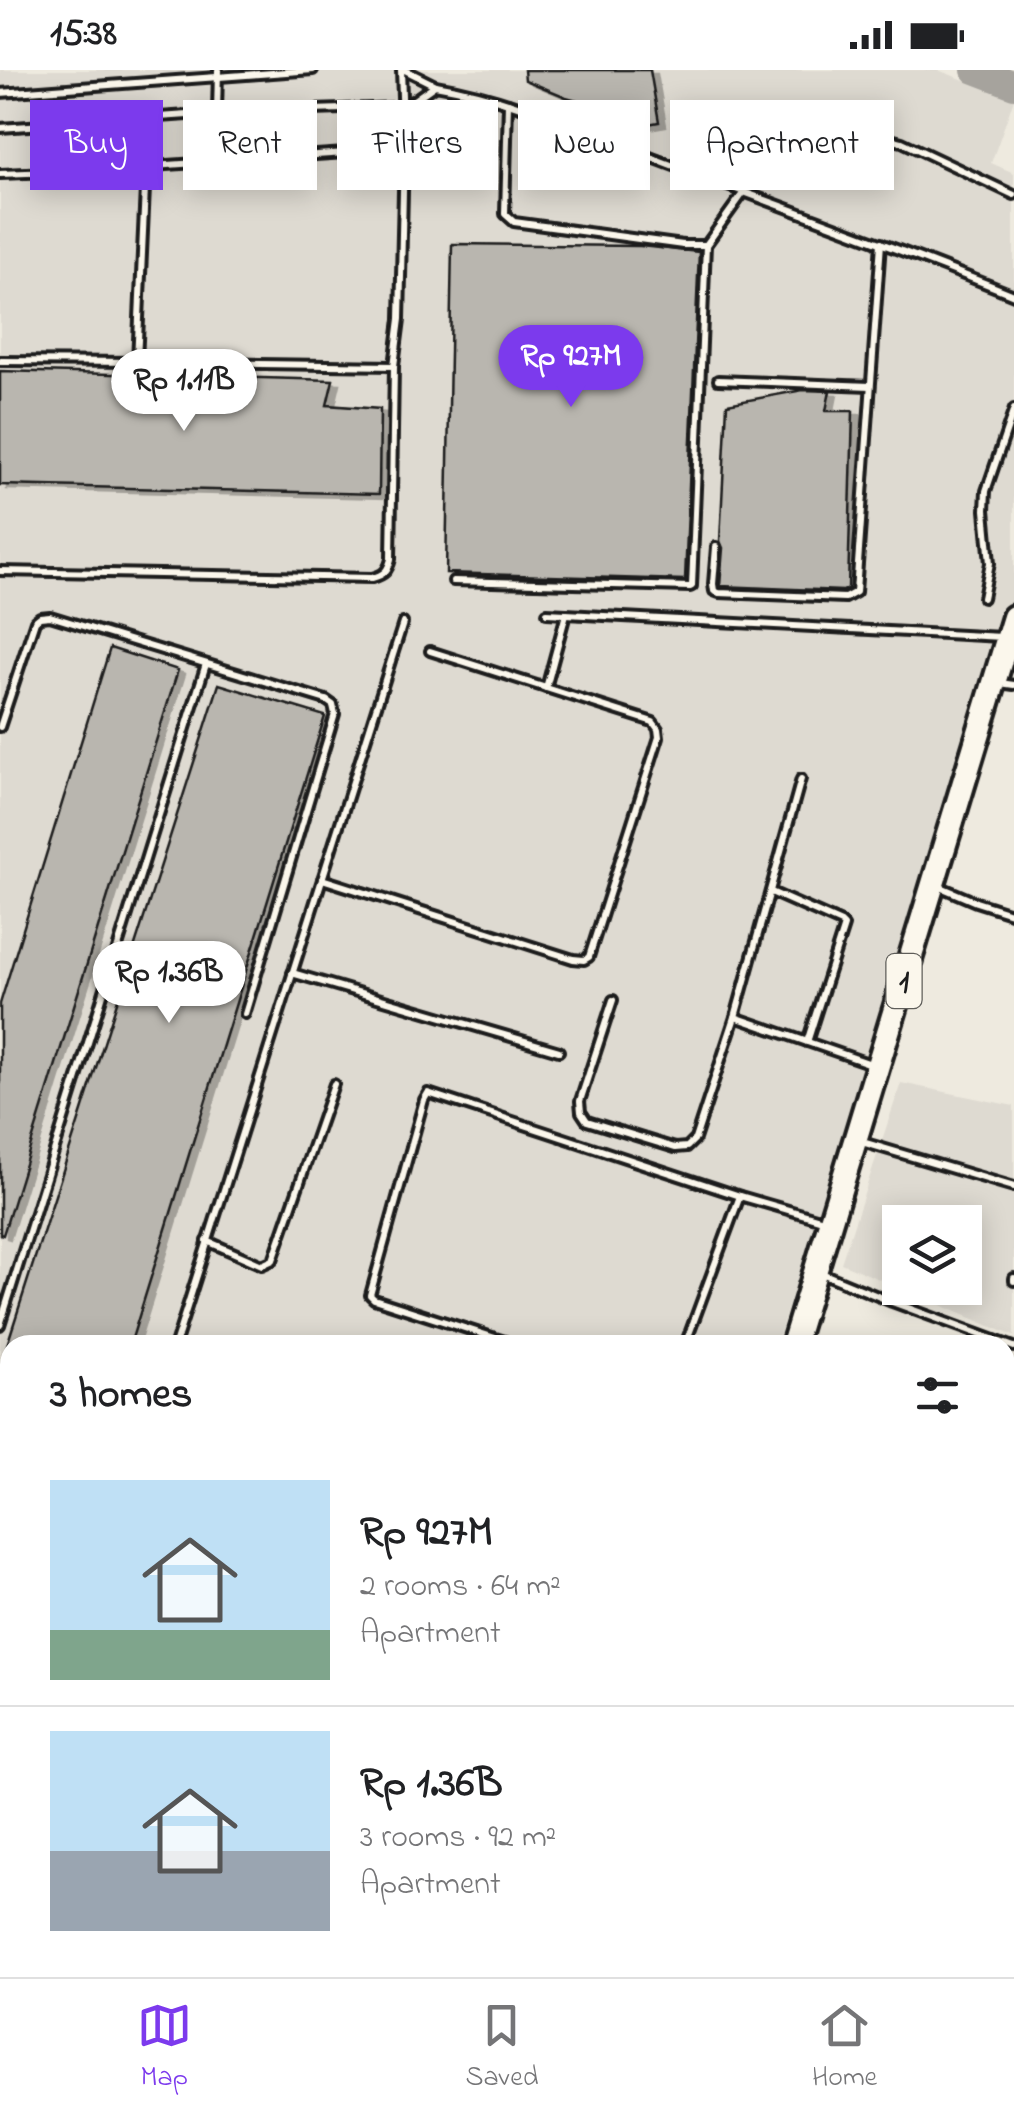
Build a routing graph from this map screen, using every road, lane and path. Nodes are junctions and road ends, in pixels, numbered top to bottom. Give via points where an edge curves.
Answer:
1 (313, 70) edge
2 (403, 70) edge
3 (218, 74) edge
4 (435, 85) junction
5 (0, 93) edge
6 (217, 100) edge
7 (404, 100) edge
8 (414, 100) edge
9 (508, 104) junction
10 (183, 116) edge
11 (0, 128) edge
12 (894, 140) edge
13 (337, 153) edge
14 (163, 165) edge
15 (30, 172) edge
16 (0, 174) edge
17 (145, 190) edge
18 (403, 190) edge
19 (744, 192) junction
20 (1014, 195) edge
21 (882, 243) junction
22 (706, 245) junction
23 (1014, 295) edge
24 (0, 361) edge
25 (136, 362) junction
26 (394, 366) junction
27 (718, 380) dead end
28 (870, 386) junction
29 (1014, 409) edge
30 (716, 547) dead end
31 (0, 571) edge
32 (453, 581) dead end
33 (983, 598) dead end
34 (547, 613) dead end
35 (566, 614) junction
36 (403, 622) dead end
37 (1011, 627) edge
38 (430, 651) dead end
39 (206, 664) junction
40 (1004, 683) edge
41 (546, 688) junction
42 (0, 727) edge
43 (802, 779) dead end
44 (322, 879) junction
45 (932, 884) junction
46 (770, 891) junction
47 (1014, 914) edge
48 (292, 973) junction
49 (613, 1000) dead end
50 (245, 1014) dead end
51 (735, 1017) junction
52 (807, 1042) junction
53 (559, 1050) dead end
54 (878, 1067) junction
55 (334, 1084) dead end
56 (856, 1141) junction
57 (1014, 1187) edge
58 (740, 1196) junction
59 (832, 1222) junction
60 (207, 1241) junction
61 (817, 1271) junction
62 (0, 1325) edge
63 (178, 1335) edge
64 (487, 1335) edge
65 (688, 1335) edge
66 (796, 1335) edge
67 (981, 1335) edge

1 - 3 lane
2 - 4 lane
2 - 7 lane
3 - 5 lane
3 - 6 lane
4 - 8 lane
4 - 9 lane
9 - 19 lane
9 - 22 lane via 508,219
10 - 11 lane
12 - 20 lane
13 - 14 lane
15 - 16 lane
17 - 25 lane
18 - 26 lane
19 - 21 lane
19 - 22 lane
21 - 23 lane
21 - 28 lane
22 - 32 lane via 692,586
24 - 25 lane
25 - 26 lane
26 - 31 lane via 391,559 381,576
27 - 28 lane
28 - 30 lane via 856,592 844,598 720,593 712,584
29 - 33 lane via 986,491 990,563
34 - 35 lane
35 - 37 lane
35 - 41 lane
36 - 44 lane
37 - 40 highway, 1
38 - 41 lane
39 - 42 lane via 40,617
39 - 50 lane via 326,700 334,714
39 - 62 lane
40 - 45 highway, 1
41 - 44 lane via 658,729 587,960
43 - 46 lane
44 - 48 lane
45 - 47 lane
45 - 54 highway, 1
46 - 51 lane
46 - 52 lane via 844,926
48 - 53 lane
48 - 60 lane
49 - 51 lane via 581,1112 587,1120 674,1148 694,1138
51 - 52 lane
52 - 54 lane
54 - 56 highway, 1
55 - 60 lane via 272,1260 262,1265
56 - 57 lane
56 - 59 highway, 1
58 - 59 lane
58 - 64 lane via 426,1094 370,1296
58 - 65 lane
59 - 61 highway, 1
60 - 63 lane
61 - 66 highway, 1
61 - 67 lane

